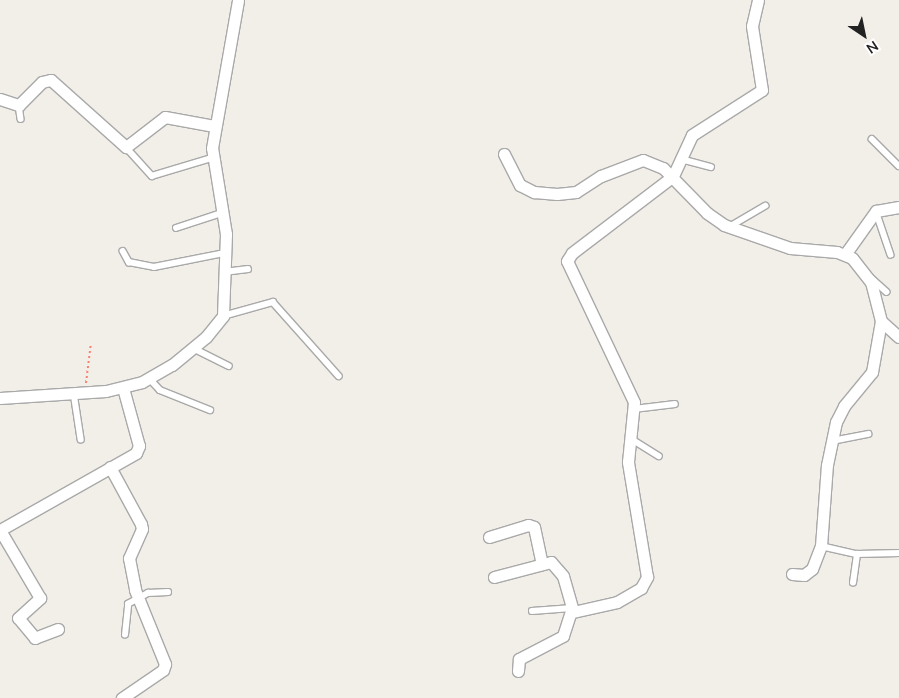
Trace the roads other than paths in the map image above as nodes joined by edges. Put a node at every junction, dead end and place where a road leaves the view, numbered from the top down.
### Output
1 (238, 0) edge
2 (758, 0) edge
3 (0, 99) edge
4 (19, 106) junction
5 (20, 119) dead end
6 (214, 126) junction
7 (872, 140) dead end
8 (126, 147) junction
9 (504, 154) dead end
10 (212, 158) junction
11 (681, 159) junction
12 (899, 166) edge
13 (711, 167) dead end
14 (673, 176) junction
15 (765, 206) dead end
16 (899, 207) edge
17 (876, 211) junction
18 (222, 213) junction
19 (729, 226) junction
20 (176, 228) dead end
21 (123, 251) dead end
22 (225, 253) junction
23 (846, 253) junction
24 (890, 255) dead end
25 (248, 269) dead end
26 (224, 272) junction
27 (866, 276) junction
28 (887, 292) dead end
29 (223, 316) junction
30 (881, 321) junction
31 (899, 337) edge
32 (193, 348) junction
33 (229, 366) dead end
34 (339, 376) dead end
35 (149, 378) junction
36 (123, 388) junction
37 (79, 393) junction
38 (0, 398) edge
39 (675, 404) dead end
40 (210, 410) dead end
41 (634, 410) junction
42 (868, 434) dead end
43 (630, 438) junction
44 (81, 439) dead end
45 (832, 442) junction
46 (658, 456) dead end
47 (110, 467) junction
48 (0, 530) edge
49 (489, 537) dead end
50 (821, 546) junction
51 (899, 553) edge
52 (857, 554) junction
53 (542, 564) junction
54 (792, 574) dead end
55 (494, 577) dead end
56 (853, 584) dead end
57 (168, 592) dead end
58 (138, 596) junction
59 (573, 610) junction
60 (532, 611) dead end
61 (58, 629) dead end
62 (125, 635) dead end
63 (518, 671) dead end
64 (122, 698) edge

1 - 6 street
2 - 11 street
3 - 4 street
4 - 5 lane
4 - 8 street
6 - 8 street
6 - 10 street
7 - 12 lane
8 - 10 lane
9 - 14 street
10 - 18 street
11 - 13 lane
11 - 14 street
14 - 19 street
14 - 41 street
15 - 19 lane
16 - 17 street
17 - 23 street
17 - 24 lane
18 - 20 lane
18 - 22 street
19 - 23 street
21 - 22 lane
22 - 26 street
23 - 27 street
25 - 26 lane
26 - 29 street
27 - 28 lane
27 - 30 street
29 - 32 street
29 - 34 lane
30 - 31 street
30 - 45 street
32 - 33 lane
32 - 35 street
35 - 36 street
35 - 40 lane
36 - 37 street
36 - 47 street
37 - 38 street
37 - 44 lane
39 - 41 lane
41 - 43 street
42 - 45 lane
43 - 46 lane
43 - 59 street
45 - 50 street
47 - 48 street
47 - 58 street
48 - 61 street
49 - 53 street
50 - 52 lane
50 - 54 street
51 - 52 lane
52 - 56 lane
53 - 55 street
53 - 59 street
57 - 58 lane
58 - 62 lane
58 - 64 street
59 - 60 lane
59 - 63 street

